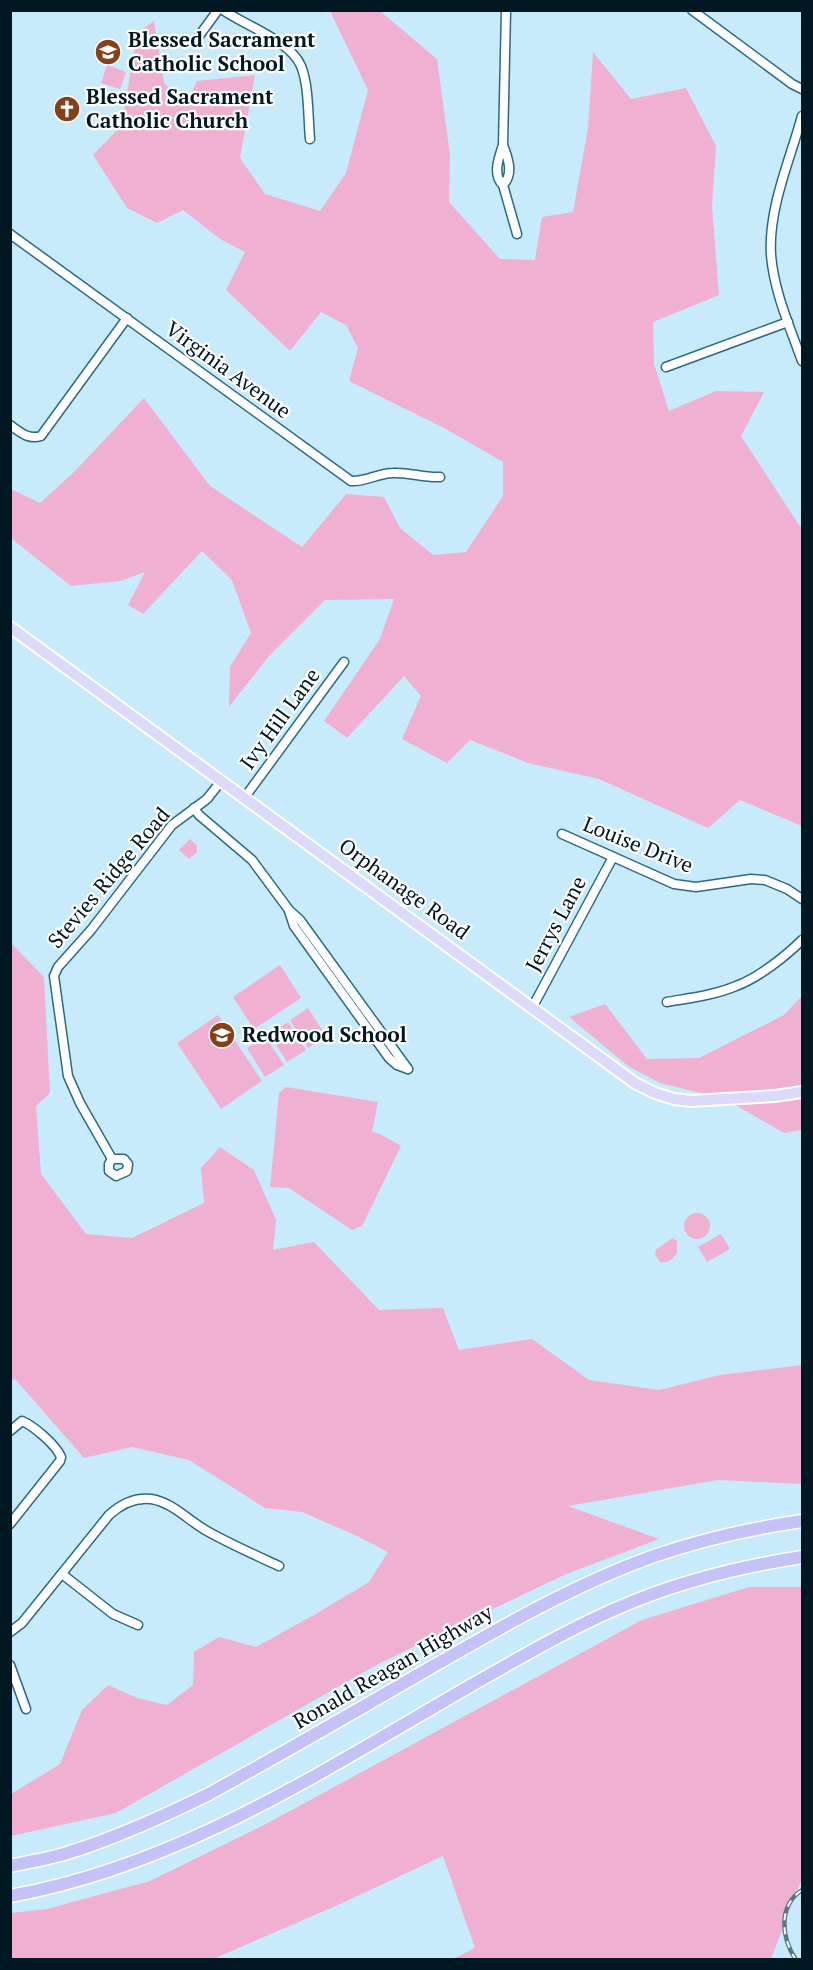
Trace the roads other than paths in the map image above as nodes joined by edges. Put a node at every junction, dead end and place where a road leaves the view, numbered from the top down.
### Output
1 (218, 10) edge
2 (223, 10) edge
3 (506, 10) edge
4 (692, 10) edge
5 (199, 36) dead end
6 (802, 89) edge
7 (802, 116) edge
8 (310, 139) dead end
9 (10, 234) edge
10 (517, 234) dead end
11 (127, 318) junction
12 (788, 322) junction
13 (802, 361) edge
14 (666, 367) dead end
15 (10, 425) edge
16 (440, 477) dead end
17 (10, 627) edge
18 (344, 662) dead end
19 (222, 780) junction
20 (245, 797) junction
21 (194, 808) junction
22 (562, 834) dead end
23 (613, 857) junction
24 (802, 899) edge
25 (289, 910) junction
26 (802, 940) edge
27 (667, 1002) dead end
28 (532, 1008) junction
29 (802, 1092) edge
30 (112, 1159) dead end
31 (10, 1431) edge
32 (802, 1521) edge
33 (10, 1524) edge
34 (802, 1557) edge
35 (279, 1566) dead end
36 (62, 1574) junction
37 (138, 1625) dead end
38 (10, 1632) edge
39 (10, 1665) edge
40 (26, 1709) dead end
41 (10, 1866) edge
42 (10, 1896) edge

1 - 5 street
2 - 8 street
3 - 10 street
4 - 6 street
7 - 12 street
9 - 11 street, Virginia Avenue
11 - 15 street
11 - 16 street, Virginia Avenue
12 - 13 street
12 - 14 street
17 - 19 main road, Orphanage Road
18 - 20 street, Ivy Hill Lane
19 - 20 main road, Orphanage Road
19 - 21 street, Stevies Ridge Road
20 - 28 main road, Orphanage Road
21 - 25 street
21 - 30 street, Stevies Ridge Road
22 - 23 street, Louise Drive
23 - 24 street, Louise Drive
23 - 28 street, Jerrys Lane
25 - 25 street
26 - 27 street
28 - 29 main road, Orphanage Road
31 - 33 street
32 - 41 highway, Ronald Reagan Highway
34 - 42 highway
35 - 36 street
36 - 37 street
36 - 38 street
39 - 40 street

